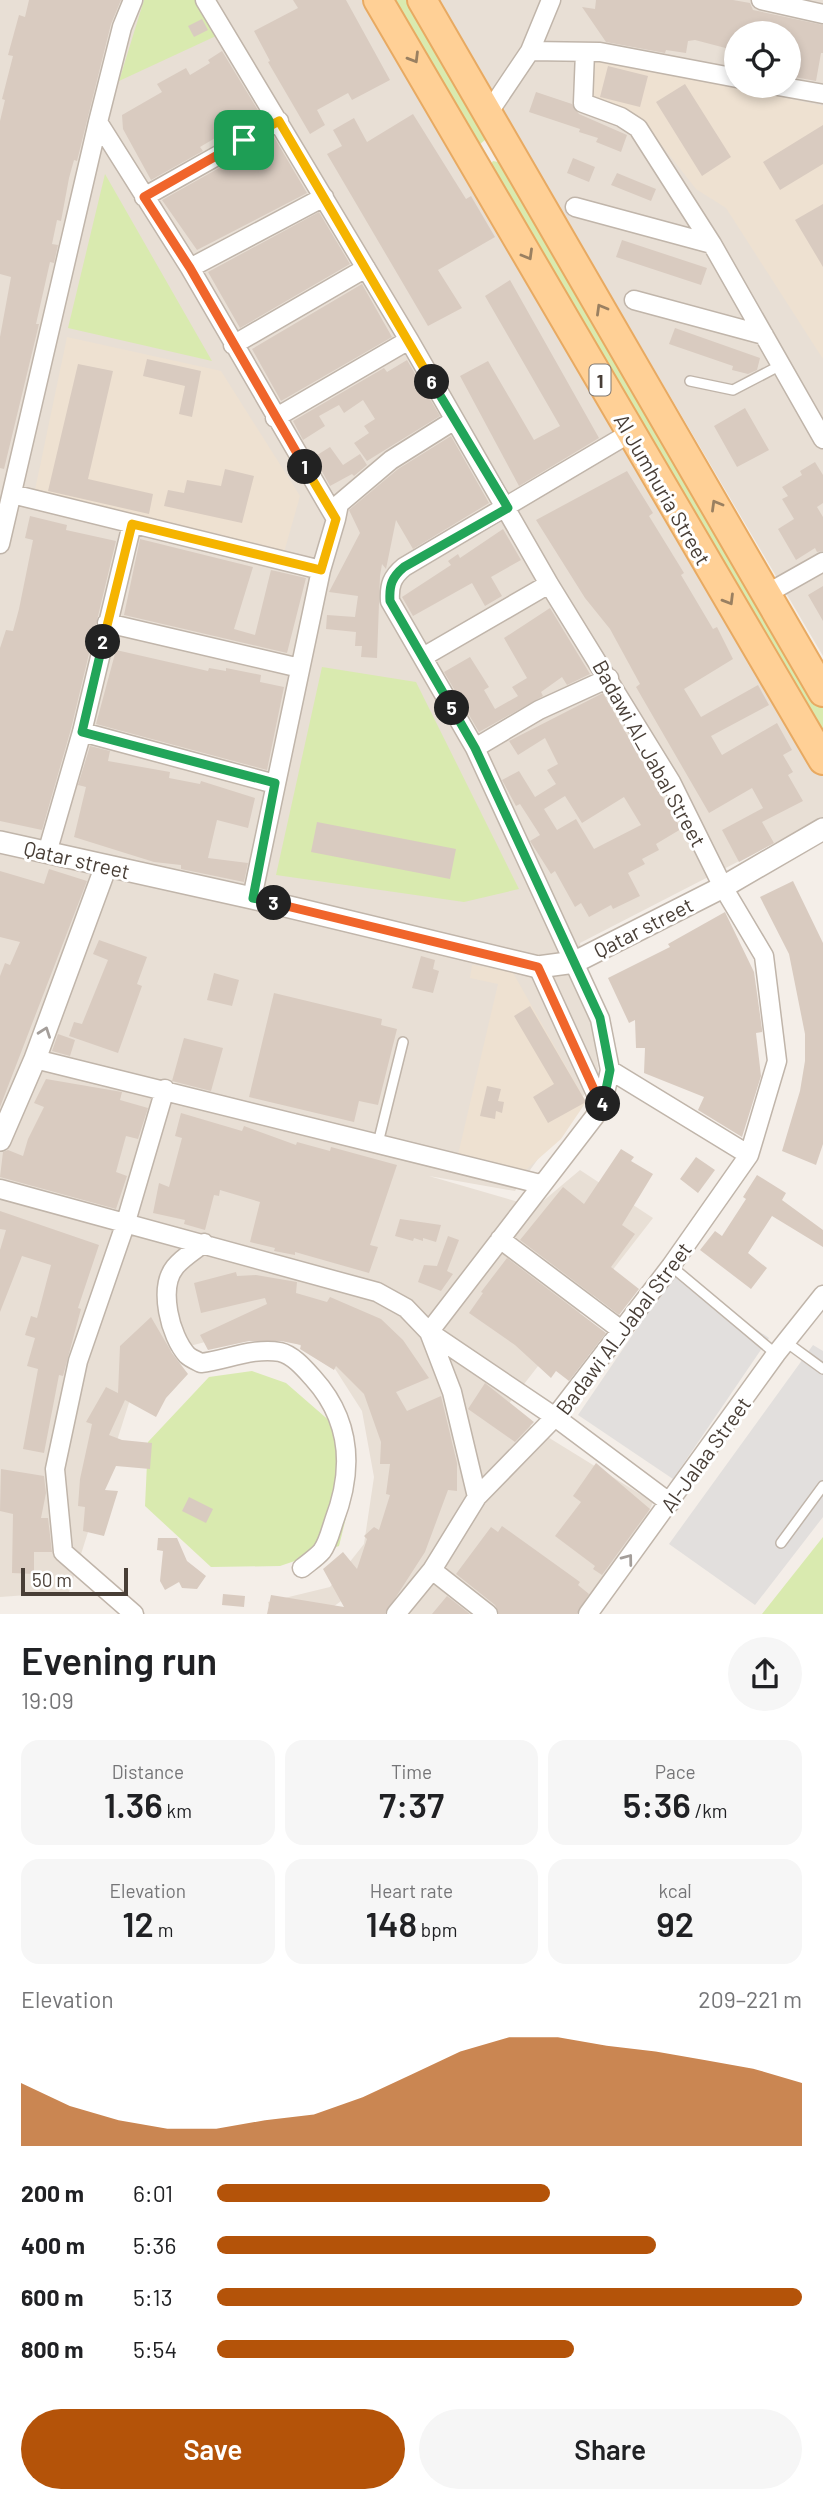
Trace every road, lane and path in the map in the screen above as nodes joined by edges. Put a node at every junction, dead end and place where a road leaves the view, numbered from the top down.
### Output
1 (133, 0) edge
2 (205, 0) edge
3 (378, 0) edge
4 (422, 0) edge
5 (551, 0) edge
6 (761, 0) edge
7 (823, 14) edge
8 (530, 51) junction
9 (585, 52) junction
10 (724, 76) edge
11 (801, 90) edge
12 (823, 94) edge
13 (489, 112) junction
14 (279, 121) junction
15 (98, 122) junction
16 (144, 197) junction
17 (324, 197) junction
18 (575, 207) dead end
19 (712, 244) junction
20 (190, 268) junction
21 (366, 268) junction
22 (634, 300) dead end
23 (764, 335) junction
24 (409, 340) junction
25 (233, 345) junction
26 (781, 365) junction
27 (690, 381) dead end
28 (275, 418) junction
29 (453, 421) junction
30 (630, 433) junction
31 (823, 439) edge
32 (12, 494) junction
33 (508, 508) junction
34 (336, 519) junction
35 (132, 524) junction
36 (0, 544) edge
37 (823, 562) edge
38 (321, 570) junction
39 (549, 584) junction
40 (768, 593) junction
41 (107, 623) junction
42 (423, 657) junction
43 (300, 668) junction
44 (609, 678) junction
45 (823, 692) edge
46 (82, 732) junction
47 (475, 748) junction
48 (823, 760) edge
49 (275, 783) junction
50 (823, 829) edge
51 (0, 842) edge
52 (47, 853) junction
53 (106, 866) junction
54 (723, 887) junction
55 (253, 898) junction
56 (575, 962) junction
57 (538, 967) junction
58 (403, 1042) dead end
59 (35, 1059) junction
60 (610, 1070) junction
61 (164, 1089) junction
62 (602, 1107) junction
63 (0, 1140) edge
64 (378, 1143) junction
65 (749, 1155) junction
66 (540, 1184) junction
67 (0, 1189) edge
68 (125, 1225) junction
69 (500, 1239) junction
70 (204, 1243) junction
71 (671, 1266) junction
72 (823, 1295) edge
73 (621, 1330) junction
74 (429, 1332) junction
75 (781, 1348) junction
76 (823, 1369) edge
77 (555, 1417) junction
78 (823, 1486) edge
79 (477, 1497) junction
80 (670, 1503) junction
81 (781, 1543) dead end
82 (302, 1568) dead end
83 (432, 1570) junction
84 (134, 1614) edge
85 (396, 1614) edge
86 (488, 1614) edge
87 (588, 1614) edge

1 - 15 street
2 - 14 street, Badawi Al_Jabal Street
3 -> 30 main road, Al Jumhuria Street / 1
4 - 13 main road, Al Jumhuria Street / 1
5 - 8 street
6 - 7 street
8 - 9 street
8 - 13 street
9 - 10 street
9 - 19 street
11 - 12 street
40 -> 13 main road, Al Jumhuria Street / 1
14 - 16 street
14 - 17 street, Badawi Al_Jabal Street
15 - 16 street
15 - 32 street
16 - 20 street
17 - 20 street
17 - 21 street, Badawi Al_Jabal Street
18 - 19 street
19 - 23 street
20 - 25 street
21 - 24 street, Badawi Al_Jabal Street
21 - 25 street
22 - 23 street
23 - 26 street
24 - 28 street
24 - 29 street, Badawi Al_Jabal Street
25 - 28 street
26 - 27 lane
26 - 31 street
28 - 34 street
29 - 33 street, Badawi Al_Jabal Street
29 - 34 street
30 - 33 street
30 -> 48 main road, Al Jumhuria Street / 1
32 - 35 street
32 - 36 street
33 - 39 street, Badawi Al_Jabal Street
33 - 42 street
34 - 38 street
35 - 38 street
35 - 41 street
37 - 40 street
38 - 43 street
39 - 42 street
39 - 44 street, Badawi Al_Jabal Street
40 - 45 main road, Al Jumhuria Street / 1
41 - 43 street
41 - 46 street
42 - 47 street
43 - 49 street
44 - 47 street
44 - 54 street, Badawi Al_Jabal Street
46 - 49 street
46 - 52 street
47 - 56 street
49 - 55 street
50 - 54 street, Qatar street
51 - 52 street, Qatar street
52 - 53 street, Qatar street
53 - 55 street, Qatar street
59 -> 53 street
54 - 56 street, Qatar street
54 - 65 street, Badawi Al_Jabal Street
55 - 57 street, Qatar street
56 - 57 street, Qatar street
56 - 60 street
57 - 62 street
58 - 64 lane
59 - 61 street
59 - 63 street
60 - 62 street
60 - 65 street
61 - 64 street
61 - 68 street
62 - 66 street
64 - 66 street
65 - 71 street, Badawi Al_Jabal Street
66 - 69 street
67 - 68 street
68 - 70 street
68 - 84 street
69 - 73 street
69 - 74 street
70 - 74 street
70 - 82 street
71 - 73 street, Badawi Al_Jabal Street
71 - 75 lane
72 - 75 street, Al-Jalaa Street
73 - 77 street, Badawi Al_Jabal Street
74 - 77 street
74 - 79 street
75 - 76 lane
75 - 80 street, Al-Jalaa Street
77 - 79 street, Badawi Al_Jabal Street
77 - 80 street
78 - 81 lane
79 - 83 street, Badawi Al_Jabal Street
87 -> 80 street, Al-Jalaa Street
83 - 85 street, Badawi Al_Jabal Street
83 - 86 street

